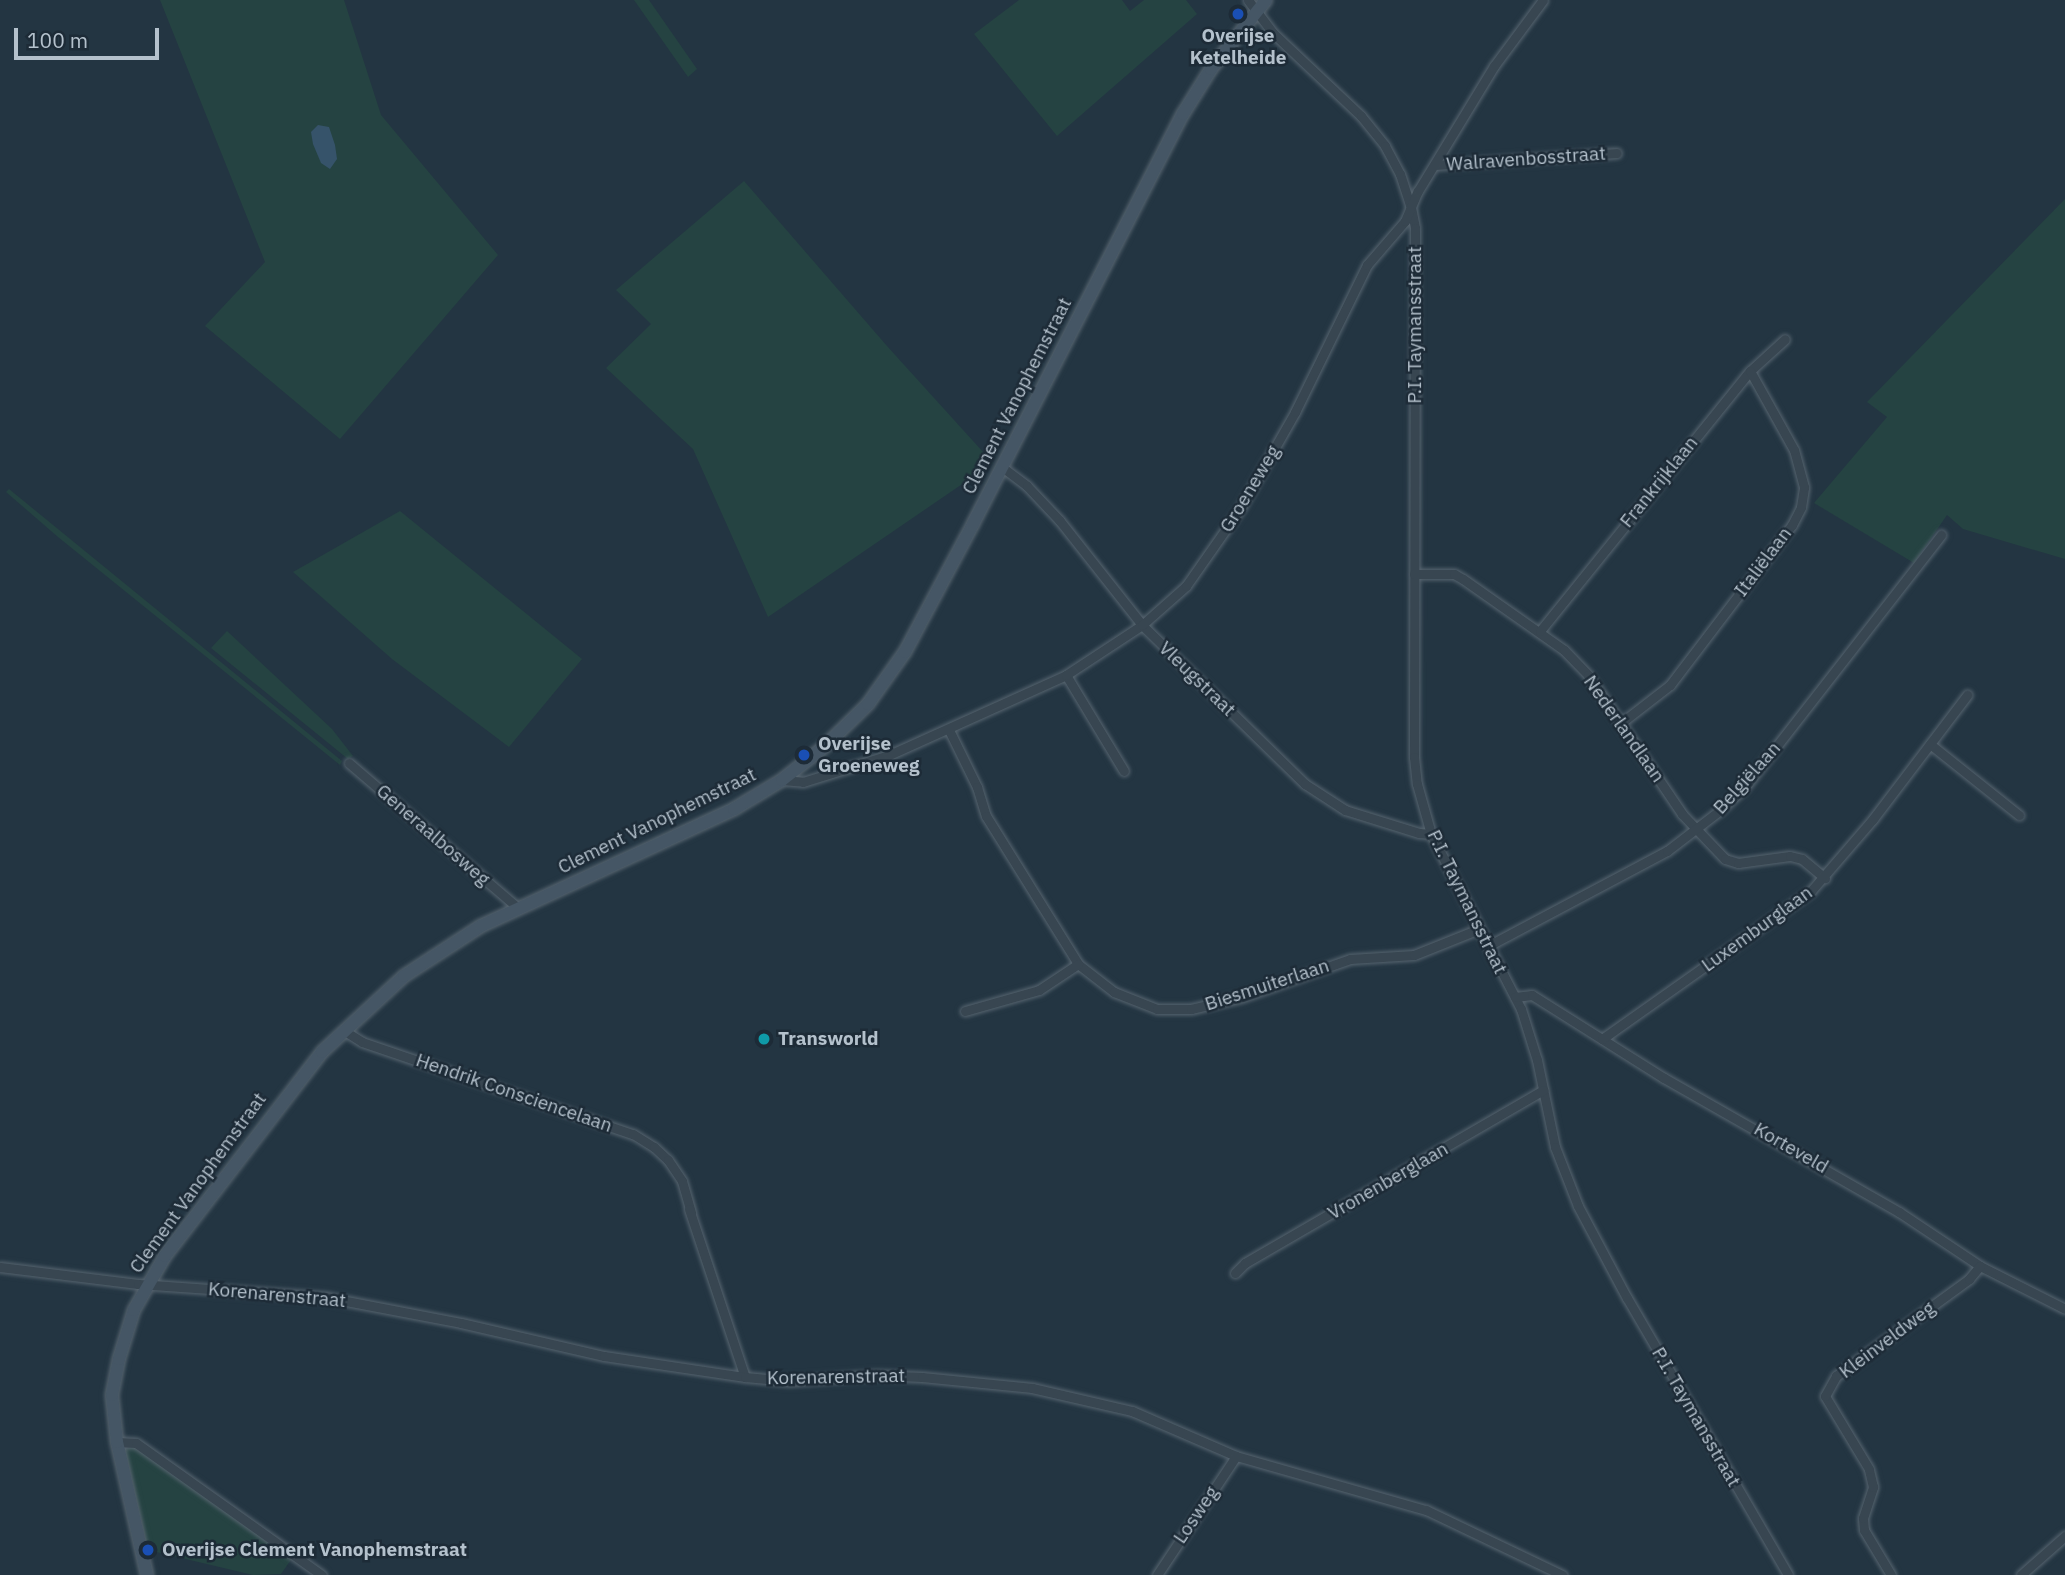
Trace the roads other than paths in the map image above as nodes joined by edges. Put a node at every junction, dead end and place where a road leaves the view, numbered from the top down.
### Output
1 (1248, 0) edge
2 (1266, 0) edge
3 (1543, 0) edge
4 (1257, 11) junction
5 (1617, 153) dead end
6 (1436, 165) junction
7 (1411, 207) junction
8 (1786, 339) dead end
9 (1750, 371) junction
10 (1002, 467) junction
11 (1941, 535) dead end
12 (1414, 574) junction
13 (1142, 625) junction
14 (1541, 631) junction
15 (1066, 675) junction
16 (1967, 695) dead end
17 (1621, 723) junction
18 (949, 730) junction
19 (1930, 744) junction
20 (349, 763) dead end
21 (1124, 771) dead end
22 (782, 780) junction
23 (2020, 815) dead end
24 (1697, 831) junction
25 (1431, 834) junction
26 (1825, 878) junction
27 (518, 908) junction
28 (1479, 929) junction
29 (1488, 946) junction
30 (1078, 964) junction
31 (1515, 997) junction
32 (965, 1011) dead end
33 (343, 1030) junction
34 (1602, 1039) junction
35 (1543, 1090) junction
36 (1980, 1266) junction
37 (0, 1267) edge
38 (1235, 1273) dead end
39 (147, 1284) junction
40 (2065, 1309) edge
41 (745, 1377) junction
42 (117, 1442) junction
43 (1236, 1456) junction
44 (2065, 1536) edge
45 (147, 1575) edge
46 (322, 1575) edge
47 (1157, 1575) edge
48 (1562, 1575) edge
49 (1788, 1575) edge
50 (1891, 1575) edge
51 (2021, 1575) edge

1 - 4 street, P.I. Taymansstraat
2 - 4 street, Clement Vanophemstraat
3 - 6 street, Groeneweg
4 - 7 street, P.I. Taymansstraat
4 - 10 street, Clement Vanophemstraat
5 - 6 street, Walravenbosstraat
6 - 7 street, Groeneweg
7 - 12 street, P.I. Taymansstraat
7 - 13 street, Groeneweg
8 - 9 street, Frankrijklaan
9 - 14 street, Frankrijklaan
9 - 17 street, Italiëlaan
10 - 13 street, Vleugstraat
10 - 22 street, Clement Vanophemstraat
11 - 24 street, Belgiëlaan
12 - 14 street, Nederlandlaan
12 - 25 street, P.I. Taymansstraat
13 - 15 street, Groeneweg
13 - 25 street, Vleugstraat
14 - 17 street, Nederlandlaan
15 - 18 street, Groeneweg
15 - 21 street
16 - 19 street, Luxemburglaan
17 - 24 street, Nederlandlaan
18 - 22 street, Groeneweg
18 - 30 street, Biesmuiterlaan
19 - 23 street
19 - 26 street, Luxemburglaan
20 - 27 street, Generaalbosweg
22 - 27 street, Clement Vanophemstraat
24 - 26 street, Nederlandlaan
24 - 29 street, Belgiëlaan
25 - 28 street, P.I. Taymansstraat
26 - 34 street, Luxemburglaan
27 - 33 street, Clement Vanophemstraat
28 - 29 street, P.I. Taymansstraat
28 - 30 street, Biesmuiterlaan
29 - 31 street, P.I. Taymansstraat
30 - 32 street
31 - 34 street, Korteveld
31 - 35 street, P.I. Taymansstraat
33 - 39 street, Clement Vanophemstraat
33 - 41 street, Hendrik Consciencelaan
34 - 36 street, Korteveld
35 - 38 street, Vronenberglaan
35 - 49 street, P.I. Taymansstraat
36 - 40 street, Korteveld
36 - 50 street, Kleinveldweg
37 - 39 street, Korenarenstraat
39 - 41 street, Korenarenstraat
39 - 42 street, Clement Vanophemstraat
41 - 43 street, Korenarenstraat
42 - 45 street, Clement Vanophemstraat
42 - 46 street
43 - 47 street, Losweg
43 - 48 street, Korenarenstraat
44 - 51 street

